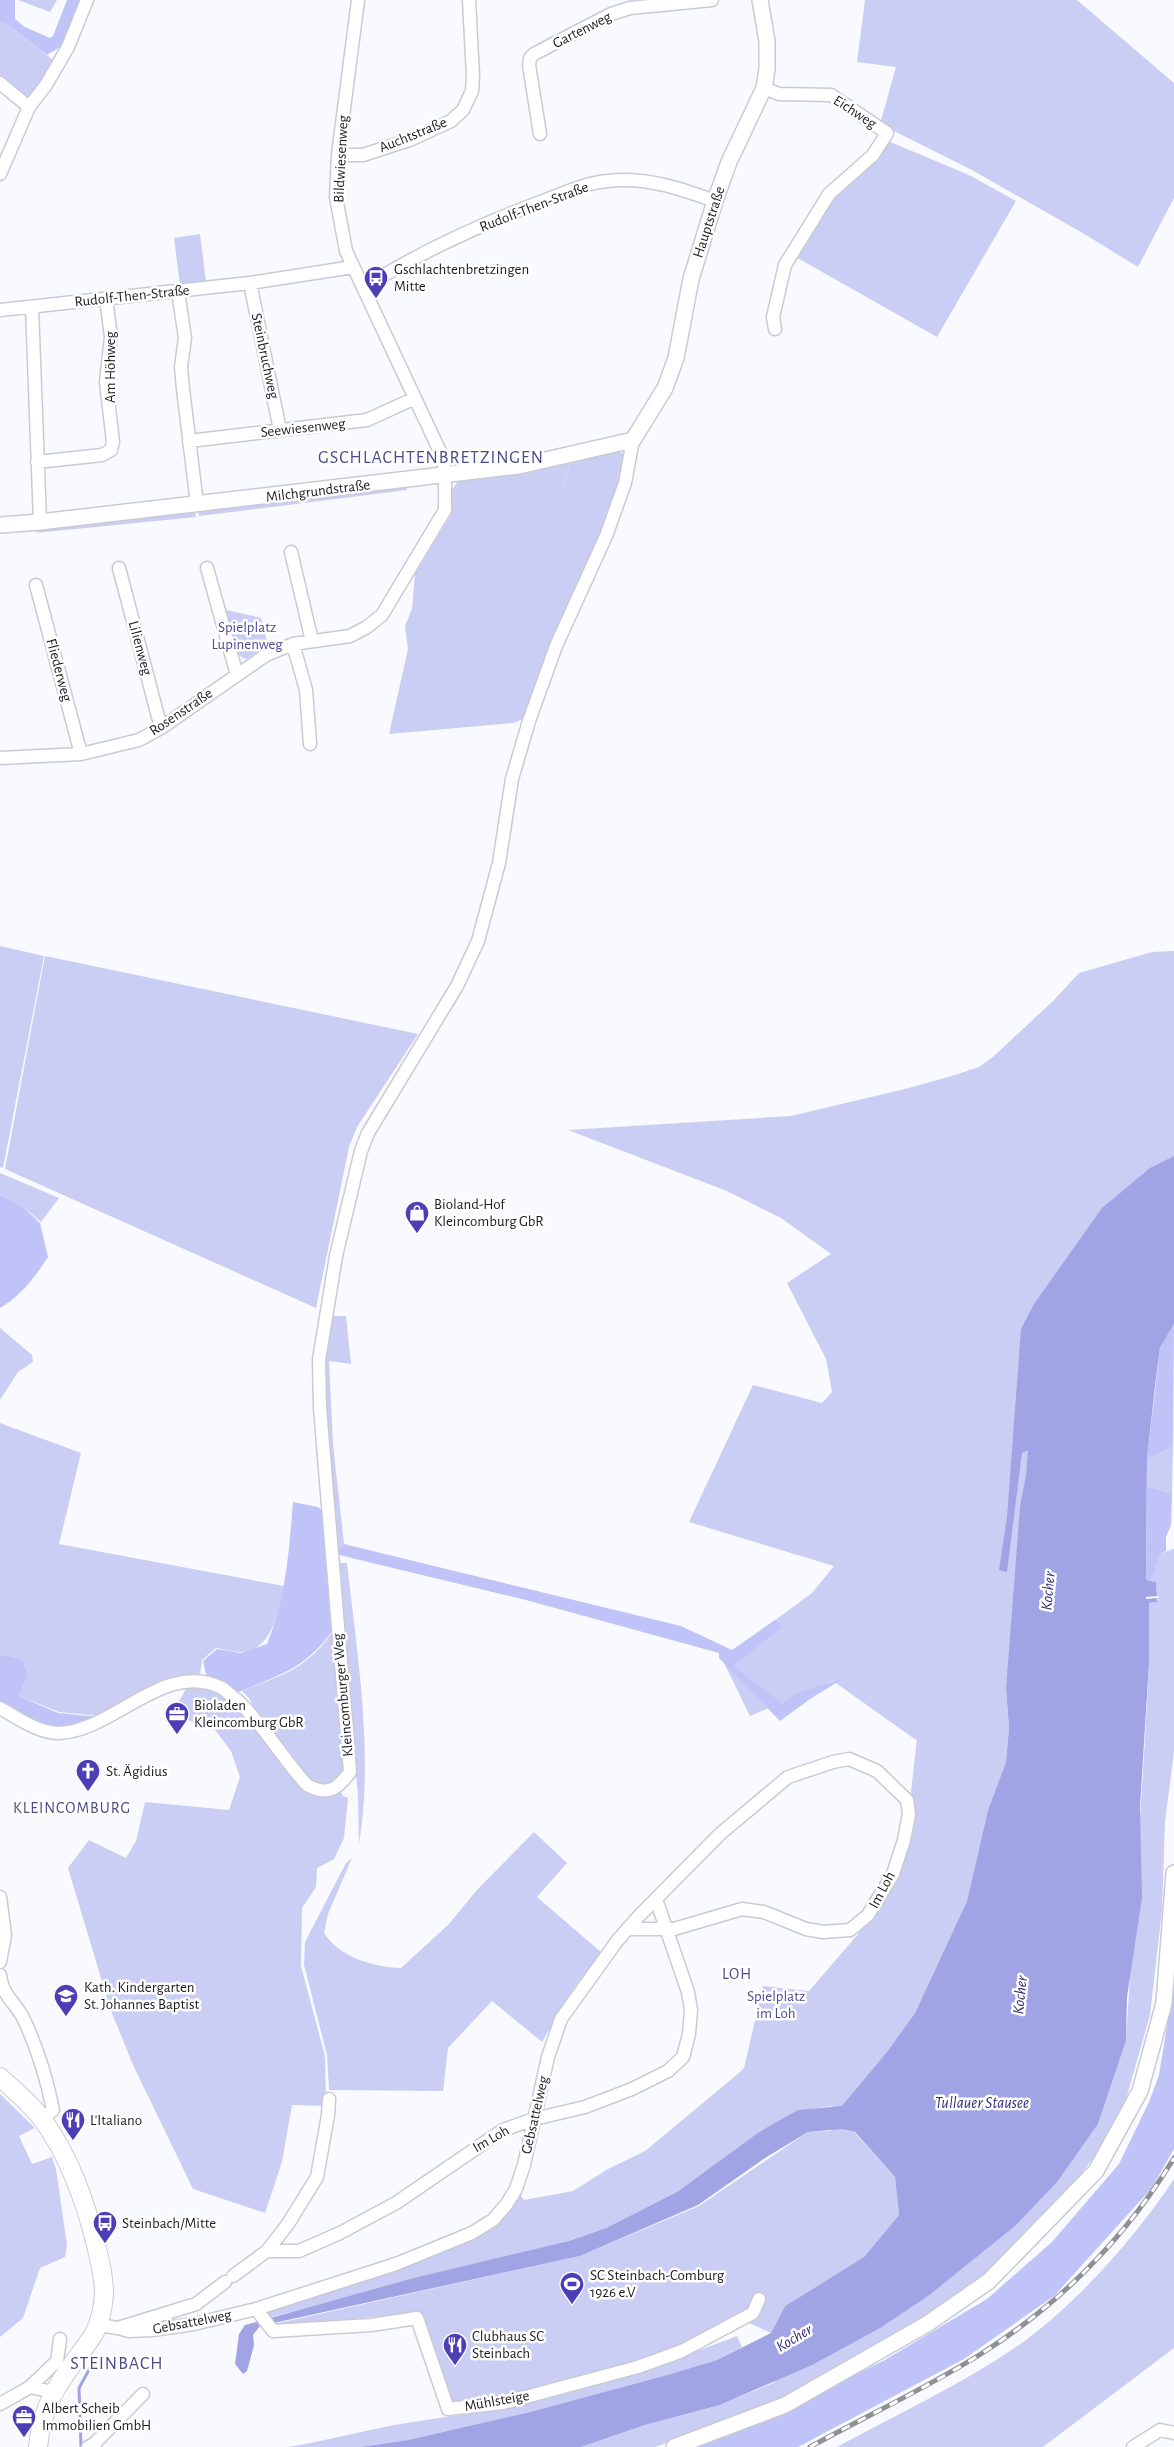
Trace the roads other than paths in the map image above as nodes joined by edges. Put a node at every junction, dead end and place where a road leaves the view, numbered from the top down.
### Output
1 (86, 0) edge
2 (358, 0) edge
3 (469, 0) edge
4 (712, 0) edge
5 (763, 0) edge
6 (0, 83) edge
7 (764, 88) junction
8 (29, 107) junction
9 (540, 134) dead end
10 (338, 155) junction
11 (0, 174) edge
12 (715, 201) junction
13 (353, 267) junction
14 (250, 283) junction
15 (364, 287) junction
16 (178, 290) junction
17 (106, 298) junction
18 (32, 307) junction
19 (0, 310) edge
20 (775, 329) dead end
21 (414, 399) junction
22 (280, 430) junction
23 (633, 440) junction
24 (189, 441) junction
25 (37, 462) junction
26 (445, 476) junction
27 (196, 504) junction
28 (40, 522) junction
29 (0, 525) edge
30 (291, 552) dead end
31 (119, 568) dead end
32 (207, 568) dead end
33 (36, 585) dead end
34 (312, 641) junction
35 (293, 644) junction
36 (237, 675) junction
37 (161, 728) junction
38 (310, 744) dead end
39 (81, 754) junction
40 (0, 758) edge
41 (0, 1708) edge
42 (863, 1763) joint
43 (1174, 1873) edge
44 (0, 1897) edge
45 (656, 1899) junction
46 (666, 1928) junction
47 (628, 1929) junction
48 (0, 1962) edge
49 (0, 1975) edge
50 (0, 2077) edge
51 (329, 2099) dead end
52 (42, 2119) junction
53 (534, 2119) junction
54 (267, 2251) junction
55 (759, 2299) dead end
56 (259, 2312) junction
57 (98, 2325) junction
58 (118, 2328) junction
59 (60, 2339) dead end
60 (30, 2387) junction
61 (53, 2392) junction
62 (143, 2394) dead end
63 (0, 2404) edge
64 (1173, 2428) edge
65 (91, 2446) edge
66 (38, 2447) edge
67 (674, 2447) edge
68 (1134, 2447) edge

1 - 8 street
2 - 10 street, Bildwiesenweg
3 - 10 street, Auchtstraße
4 - 9 street, Gartenweg
5 - 7 street, Hauptstraße
6 - 8 street
7 - 12 street, Hauptstraße
7 - 20 street, Eichweg
8 - 11 street
10 - 13 street, Bildwiesenweg
12 - 15 street, Rudolf-Then-Straße
12 - 23 street, Hauptstraße
13 - 14 street, Rudolf-Then-Straße
13 - 15 street, Bildwiesenweg
14 - 16 street, Rudolf-Then-Straße
14 - 22 street, Steinbruchweg
15 - 21 street, Bildwiesenweg
16 - 17 street, Rudolf-Then-Straße
16 - 24 street
17 - 18 street, Rudolf-Then-Straße
17 - 25 street, Am Höhweg
18 - 19 street, Rudolf-Then-Straße
18 - 25 street
21 - 22 street, Seewiesenweg
21 - 26 street, Bildwiesenweg
22 - 24 street, Seewiesenweg
23 - 26 street, Milchgrundstraße
23 - 41 street, Kleincomburger Weg
24 - 27 street
25 - 28 street
26 - 27 street, Milchgrundstraße
26 - 34 street, Rosenstraße
27 - 28 street, Milchgrundstraße
28 - 29 street, Milchgrundstraße
30 - 34 street
31 - 37 street, Lilienweg
32 - 36 street
33 - 39 street, Fliederweg
34 - 35 street, Rosenstraße
35 - 36 street, Rosenstraße
35 - 38 street
36 - 37 street, Rosenstraße
37 - 39 street, Rosenstraße
39 - 40 street, Rosenstraße
42 - 45 street, Gebsattelweg
42 - 46 street, Im Loh
43 - 67 street
44 - 48 street
45 - 46 street, Im Loh
45 - 47 street, Gebsattelweg
46 - 47 street, Im Loh
46 - 53 street, Im Loh
47 - 53 street, Gebsattelweg
49 - 52 street
50 - 52 main road
51 - 54 street
52 - 57 main road
53 - 54 street, Im Loh
53 - 56 street, Gebsattelweg
54 - 58 street
55 - 56 street, Mühlsteige
56 - 58 street, Gebsattelweg
57 - 58 street, Gebsattelweg
57 - 61 main road
59 - 60 street
60 - 61 street
60 - 63 street
61 - 66 main road
62 - 65 street
64 - 68 street

